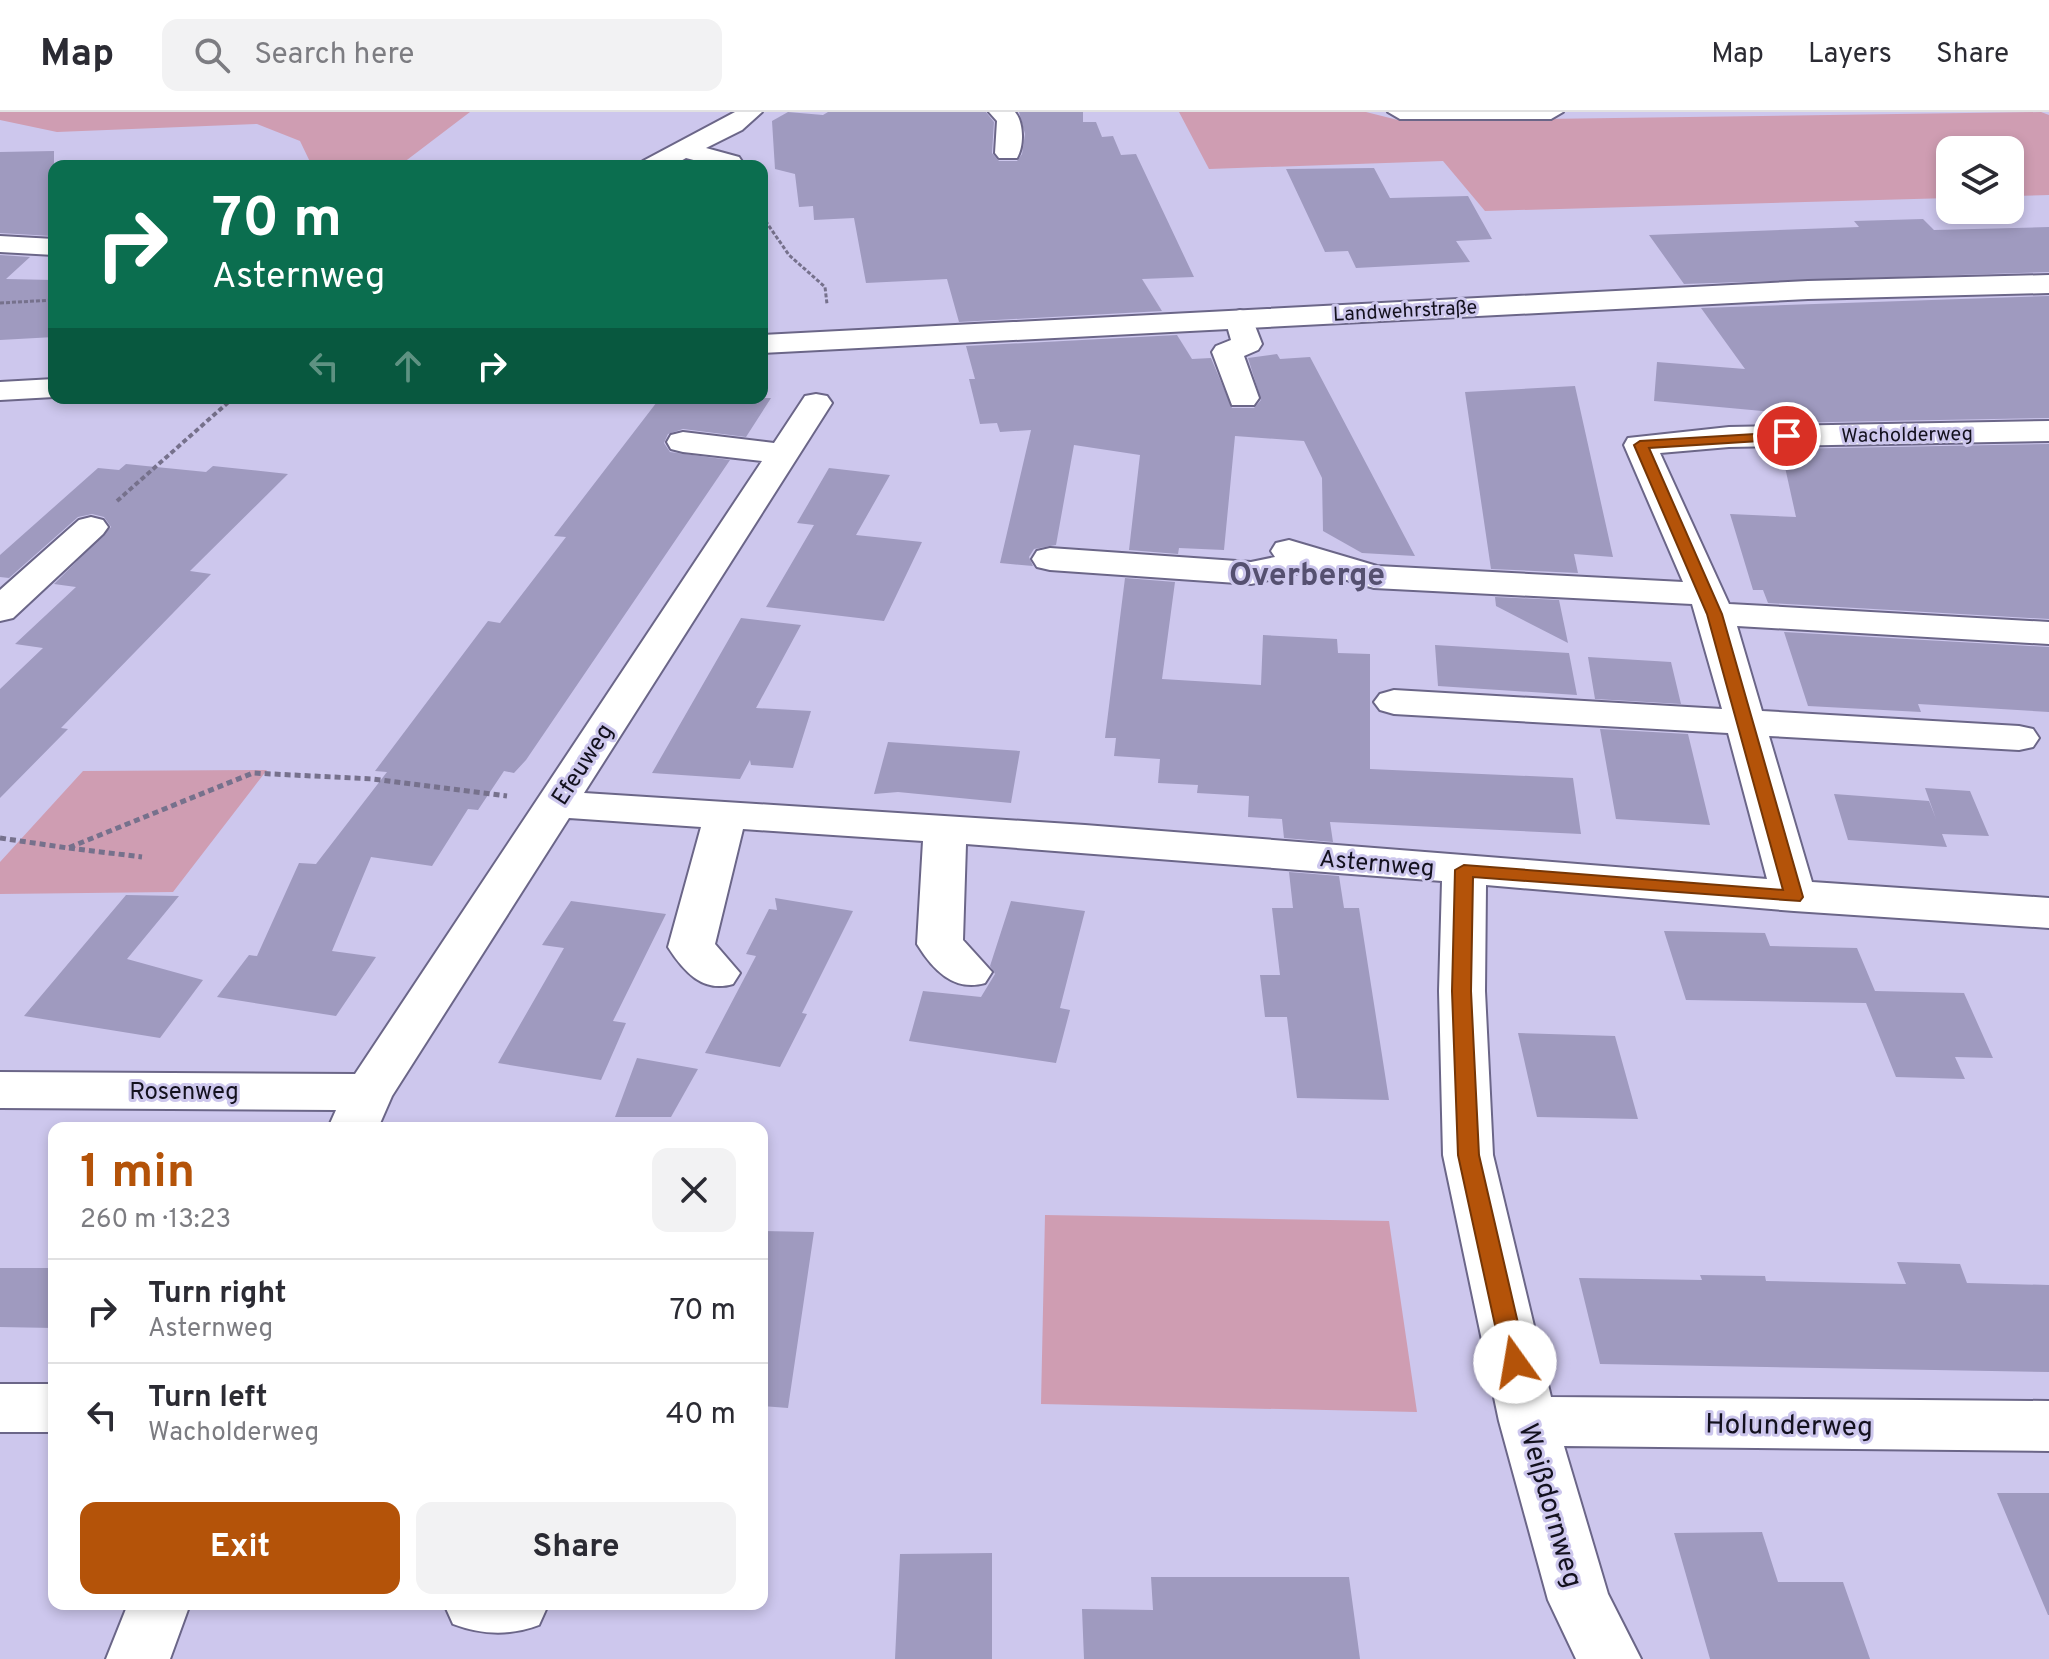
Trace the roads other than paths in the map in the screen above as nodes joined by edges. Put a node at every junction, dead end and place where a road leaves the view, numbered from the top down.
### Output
1 (750, 112) edge
2 (1001, 112) edge
3 (1400, 112) edge
4 (1551, 112) edge
5 (683, 150) junction
6 (1008, 153) dead end
7 (664, 160) edge
8 (722, 160) edge
9 (0, 244) edge
10 (48, 247) edge
11 (2049, 284) edge
12 (1240, 319) junction
13 (768, 344) edge
14 (48, 388) edge
15 (0, 391) edge
16 (1243, 398) dead end
17 (816, 403) dead end
18 (2049, 431) edge
19 (683, 442) dead end
20 (783, 454) junction
21 (91, 527) road end
22 (1050, 559) dead end
23 (1711, 604) junction
24 (0, 610) edge
25 (2049, 633) edge
26 (1394, 702) dead end
27 (1746, 720) junction
28 (2019, 738) dead end
29 (557, 804) junction
30 (725, 817) junction
31 (945, 829) junction
32 (1464, 870) junction
33 (1794, 897) junction
34 (2049, 913) edge
35 (969, 972) dead end
36 (717, 973) dead end
37 (0, 1090) edge
38 (361, 1110) edge
39 (0, 1408) edge
40 (48, 1408) edge
41 (1528, 1421) junction
42 (2049, 1426) edge
43 (157, 1610) edge
44 (138, 1659) edge
45 (1609, 1659) edge

1 - 5 street
2 - 6 street
3 - 4 street
5 - 7 street
5 - 8 street
9 - 10 street
11 - 12 street, Landwehrstraße
12 - 13 street, Landwehrstraße
12 - 16 street
14 - 15 street
17 - 20 street, Efeuweg
18 - 23 street, Wacholderweg
19 - 20 street
20 - 29 street, Efeuweg
21 - 24 street
22 - 23 street
23 - 25 street
23 - 27 street, Wacholderweg
26 - 27 street
27 - 28 street
27 - 33 street, Wacholderweg
29 - 30 street, Asternweg
29 - 38 street, Efeuweg
30 - 31 street, Asternweg
30 - 36 street
31 - 32 street, Asternweg
31 - 35 street
32 - 33 street, Asternweg
32 - 41 street, Weißdornweg
33 - 34 street, Asternweg
37 - 38 street, Rosenweg
39 - 40 street
41 - 42 street, Holunderweg
41 - 45 street, Weißdornweg
43 - 44 street

